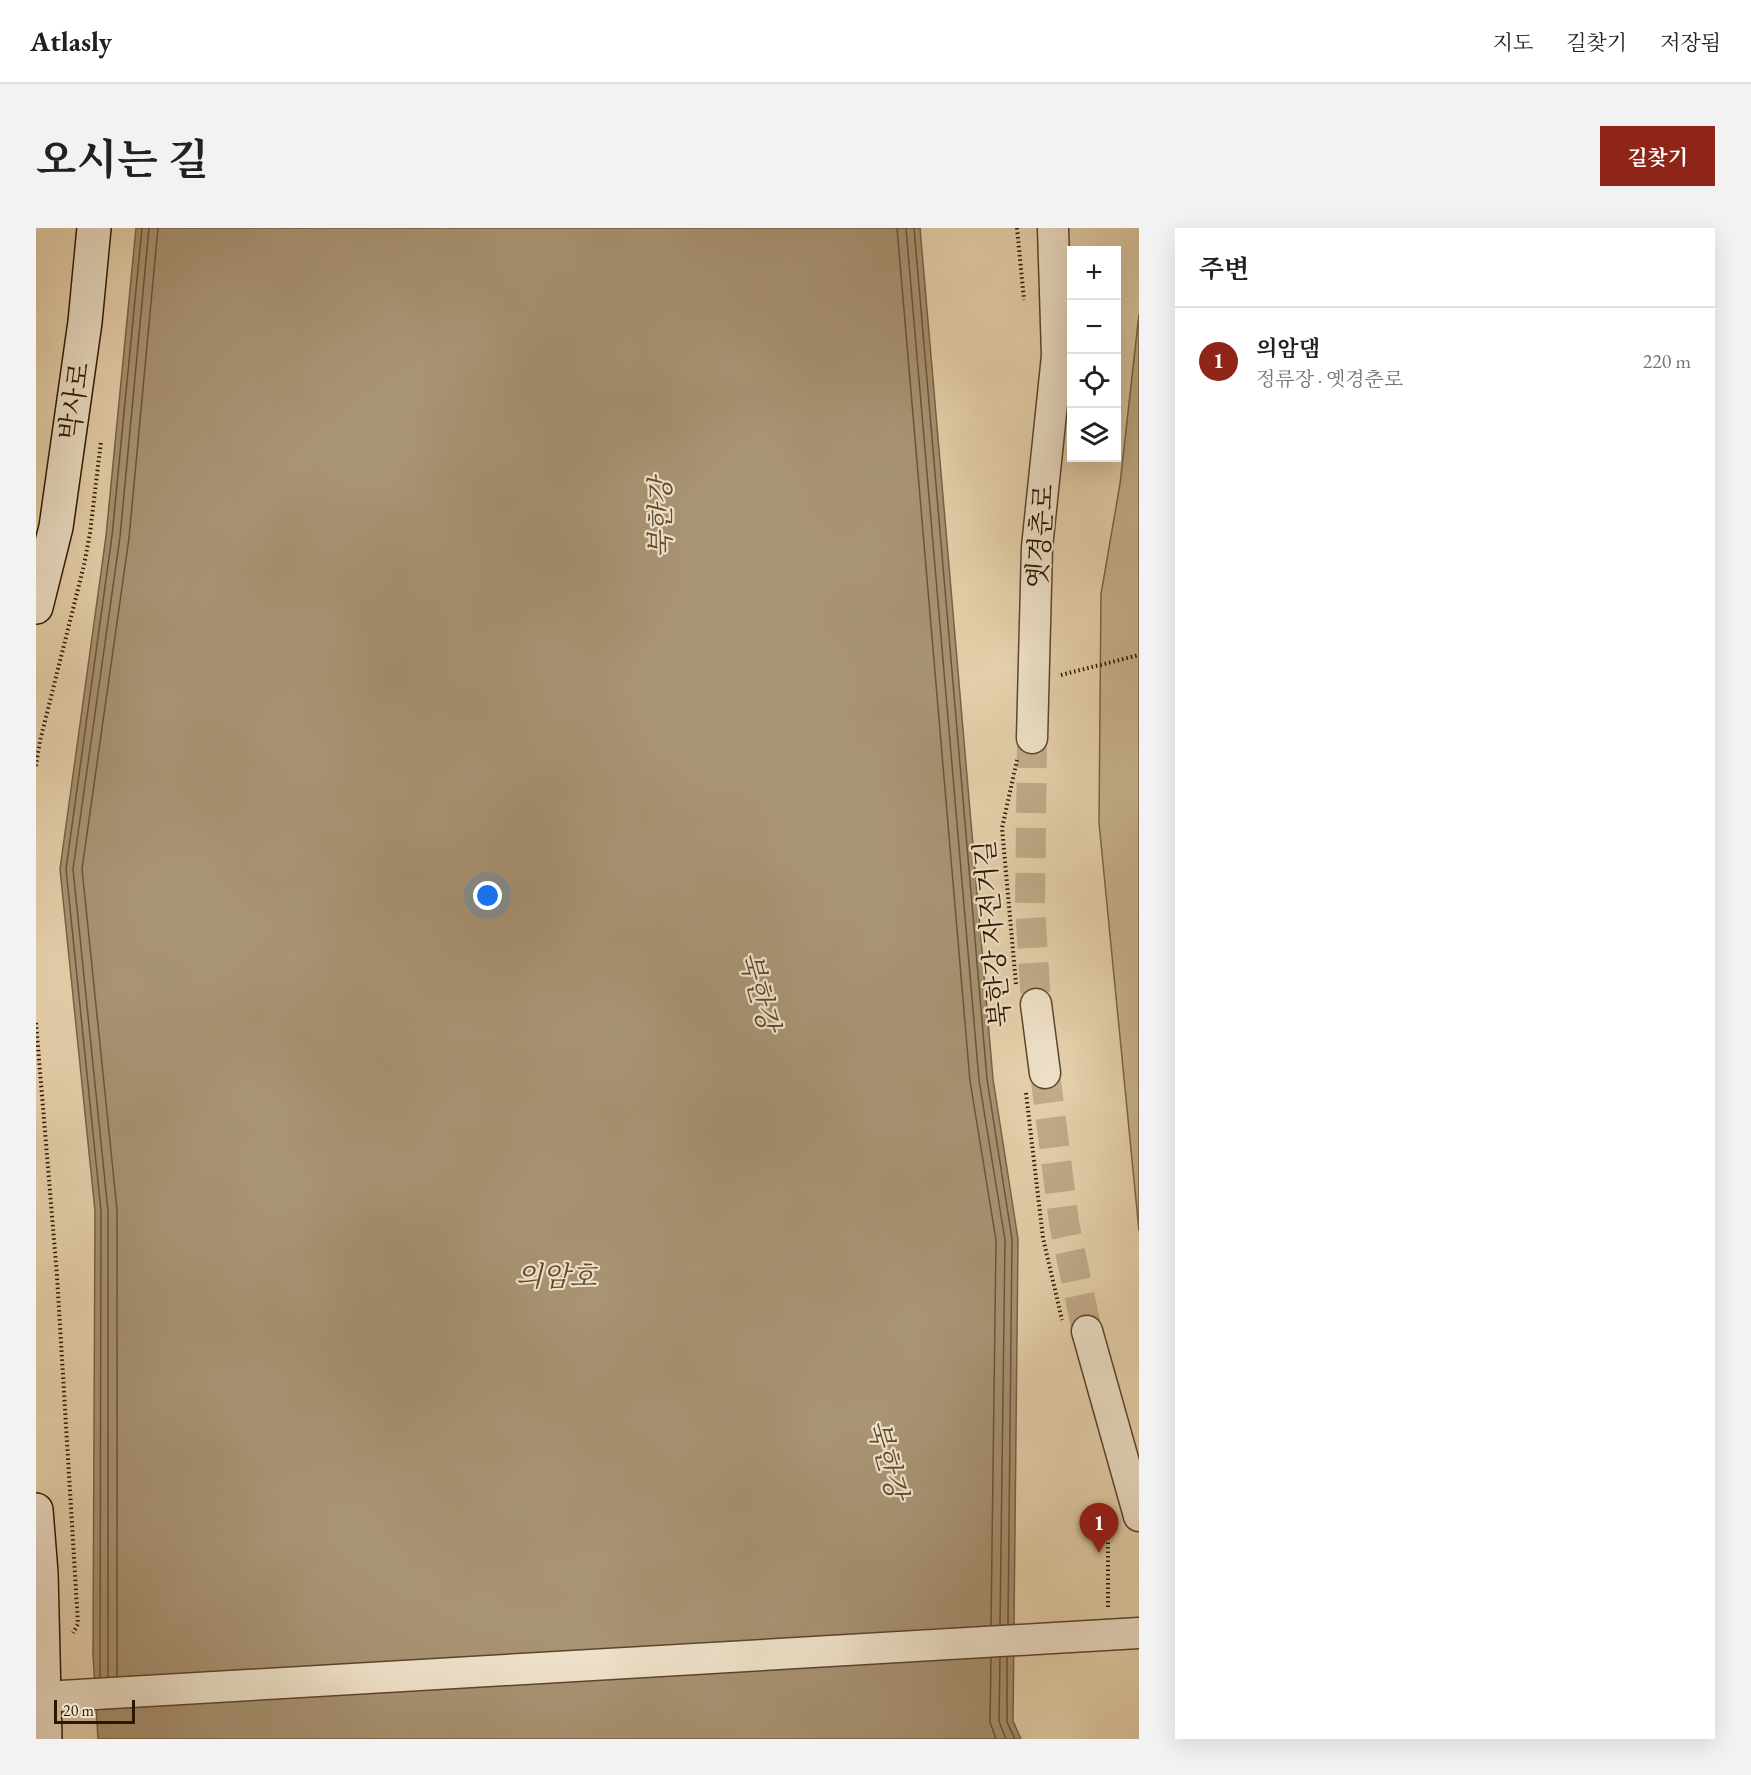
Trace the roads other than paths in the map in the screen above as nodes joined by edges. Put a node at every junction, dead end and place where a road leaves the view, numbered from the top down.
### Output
1 (94, 228) edge
2 (1053, 228) edge
3 (36, 608) edge
4 (1025, 744) tunnel mouth
5 (1026, 997) tunnel mouth
6 (1035, 1083) tunnel mouth
7 (1076, 1331) tunnel mouth
8 (36, 1510) edge
9 (1139, 1516) edge
10 (1139, 1633) edge
11 (44, 1697) junction
12 (45, 1739) edge

1 - 3 main road, 박사로
2 - 4 street, 옛경춘로
5 - 6 street
7 - 9 street
8 - 11 main road
10 - 11 street
11 - 12 main road

